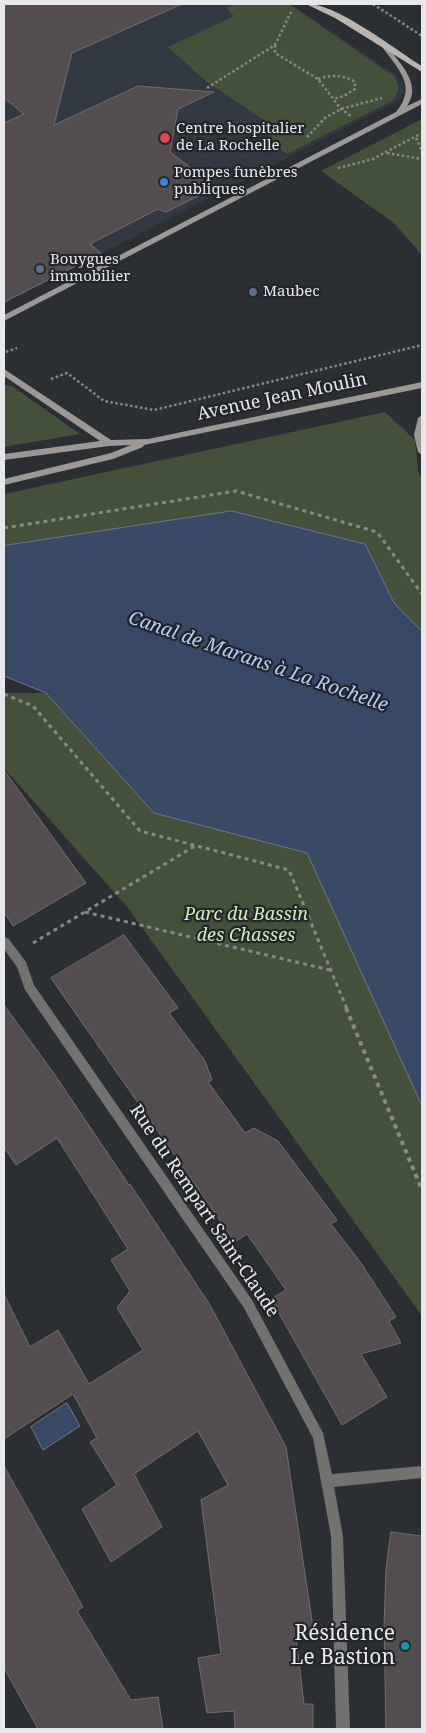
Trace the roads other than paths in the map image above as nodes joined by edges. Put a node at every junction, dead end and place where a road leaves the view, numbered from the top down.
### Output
1 (310, 4) edge
2 (325, 4) edge
3 (338, 16) junction
4 (383, 44) junction
5 (422, 70) edge
6 (422, 101) edge
7 (396, 114) junction
8 (4, 318) edge
9 (4, 372) edge
10 (422, 385) edge
11 (422, 418) edge
12 (109, 442) junction
13 (148, 442) junction
14 (422, 452) edge
15 (4, 457) edge
16 (4, 482) edge
17 (4, 941) edge
18 (422, 1472) edge
19 (327, 1480) junction
20 (343, 1729) edge

1 - 3 main road
2 - 3 main road
3 - 4 main road
4 - 5 main road
4 - 7 main road
6 - 7 main road
7 - 8 main road
9 - 12 main road
10 - 13 main road, Avenue Jean Moulin
11 - 14 main road
12 - 13 main road, Avenue Jean Moulin
12 - 15 main road, Avenue Jean Moulin
13 - 16 main road, Avenue Jean Moulin
17 - 19 street, Rue du Rempart Saint-Claude
18 - 19 street
19 - 20 street, Rue du Rempart Saint-Claude

